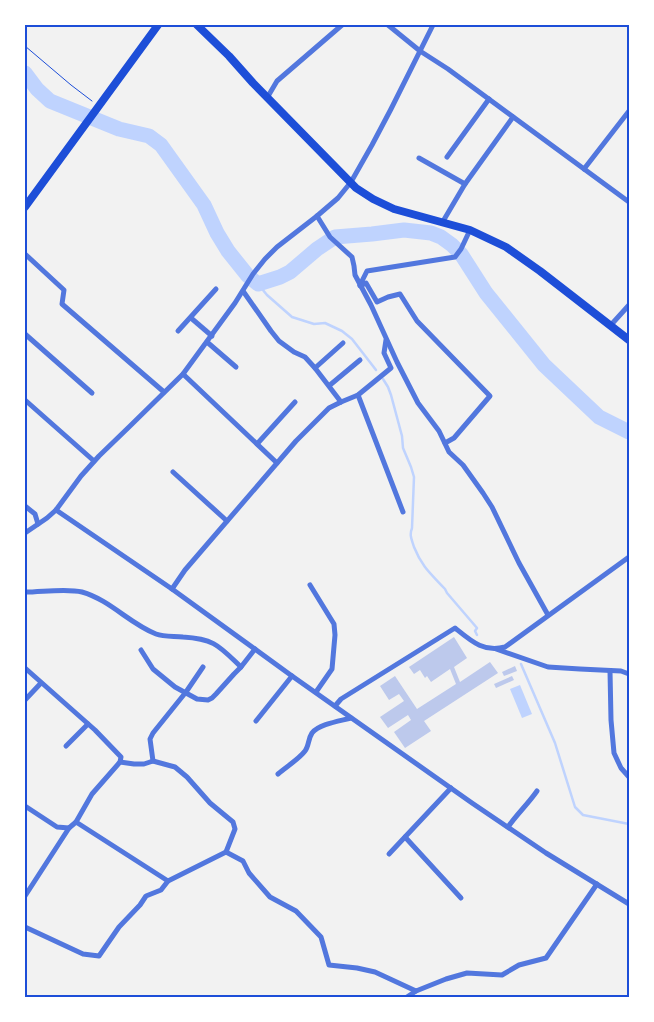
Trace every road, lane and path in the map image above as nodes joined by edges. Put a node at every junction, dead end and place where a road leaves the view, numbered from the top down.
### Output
1 (158, 25) edge
2 (197, 25) edge
3 (342, 25) edge
4 (388, 25) edge
5 (433, 25) edge
6 (25, 46) edge
7 (420, 51) junction
8 (267, 98) junction
9 (489, 99) junction
10 (98, 107) junction
11 (629, 111) edge
12 (513, 117) junction
13 (447, 157) dead end
14 (419, 158) dead end
15 (584, 169) junction
16 (351, 182) junction
17 (465, 184) junction
18 (629, 202) edge
19 (25, 207) edge
20 (317, 216) junction
21 (442, 223) junction
22 (470, 230) junction
23 (25, 254) edge
24 (360, 286) junction
25 (216, 290) dead end
26 (243, 291) junction
27 (629, 305) edge
28 (191, 318) junction
29 (610, 326) junction
30 (178, 331) dead end
31 (25, 334) edge
32 (212, 336) junction
33 (386, 339) junction
34 (629, 340) edge
35 (207, 342) junction
36 (343, 343) dead end
37 (360, 360) dead end
38 (236, 367) dead end
39 (315, 368) junction
40 (183, 374) junction
41 (330, 385) junction
42 (92, 392) dead end
43 (164, 392) junction
44 (358, 395) junction
45 (25, 400) edge
46 (295, 402) dead end
47 (341, 402) junction
48 (445, 443) junction
49 (257, 444) junction
50 (94, 461) junction
51 (277, 463) junction
52 (173, 472) dead end
53 (25, 506) edge
54 (56, 510) junction
55 (403, 512) dead end
56 (227, 521) junction
57 (38, 524) junction
58 (25, 533) edge
59 (629, 557) edge
60 (310, 585) dead end
61 (172, 589) junction
62 (25, 592) edge
63 (548, 615) junction
64 (255, 649) junction
65 (496, 649) junction
66 (141, 650) dead end
67 (203, 666) dead end
68 (242, 667) junction
69 (25, 668) edge
70 (610, 671) junction
71 (629, 674) edge
72 (292, 676) junction
73 (41, 683) junction
74 (186, 692) junction
75 (316, 692) junction
76 (25, 700) edge
77 (335, 706) junction
78 (351, 718) junction
79 (256, 721) dead end
80 (88, 724) junction
81 (66, 746) dead end
82 (153, 761) junction
83 (120, 762) junction
84 (278, 774) dead end
85 (629, 777) edge
86 (451, 788) junction
87 (537, 791) dead end
88 (25, 806) edge
89 (76, 822) junction
90 (508, 827) junction
91 (69, 828) junction
92 (405, 837) junction
93 (226, 852) junction
94 (389, 854) dead end
95 (168, 881) junction
96 (597, 884) junction
97 (25, 896) edge
98 (461, 898) dead end
99 (629, 904) edge
100 (25, 927) edge
101 (416, 991) junction
102 (407, 997) edge

1 - 10 main road
2 - 8 main road
3 - 8 street
4 - 7 street
5 - 7 street
6 - 10 path
7 - 9 street
7 - 16 street
8 - 16 main road
9 - 12 street
9 - 13 street
10 - 19 main road
11 - 15 street
12 - 15 street
12 - 17 street
14 - 17 street
15 - 18 street
16 - 20 street
16 - 21 main road
17 - 21 street
20 - 24 street
20 - 26 street
21 - 22 main road
22 - 24 street
22 - 29 main road
23 - 43 street
24 - 33 street
24 - 48 street
25 - 28 street
26 - 32 street
26 - 39 street
27 - 29 street
28 - 30 street
28 - 32 street
29 - 34 main road
31 - 42 street
32 - 35 street
33 - 44 street
33 - 48 street
35 - 38 street
35 - 40 street
36 - 39 street
37 - 41 street
39 - 41 street
40 - 43 street
40 - 49 street
41 - 47 street
43 - 50 street
44 - 47 street
44 - 55 street
45 - 50 street
46 - 49 street
47 - 51 street
48 - 63 street
49 - 51 street
50 - 54 street
51 - 56 street
52 - 56 street
53 - 57 street
54 - 57 street
54 - 61 street
56 - 61 street
57 - 58 street
59 - 63 street
60 - 75 street
61 - 64 street
62 - 68 street
63 - 65 street
64 - 68 street
64 - 72 street
65 - 70 street
65 - 77 street
66 - 74 street
67 - 74 street
68 - 74 street
69 - 73 street
70 - 71 street
70 - 85 street
72 - 75 street
72 - 79 street
73 - 76 street
73 - 80 street
74 - 82 street
75 - 77 street
77 - 78 street
78 - 84 street
78 - 86 street
80 - 81 street
80 - 83 street
82 - 83 street
82 - 93 street
83 - 89 street
86 - 90 street
86 - 92 street
87 - 90 street
88 - 91 street
89 - 91 street
89 - 95 street
90 - 96 street
91 - 97 street
92 - 94 street
92 - 98 street
93 - 95 street
93 - 101 street
95 - 100 street
96 - 99 street
96 - 101 street
101 - 102 street

